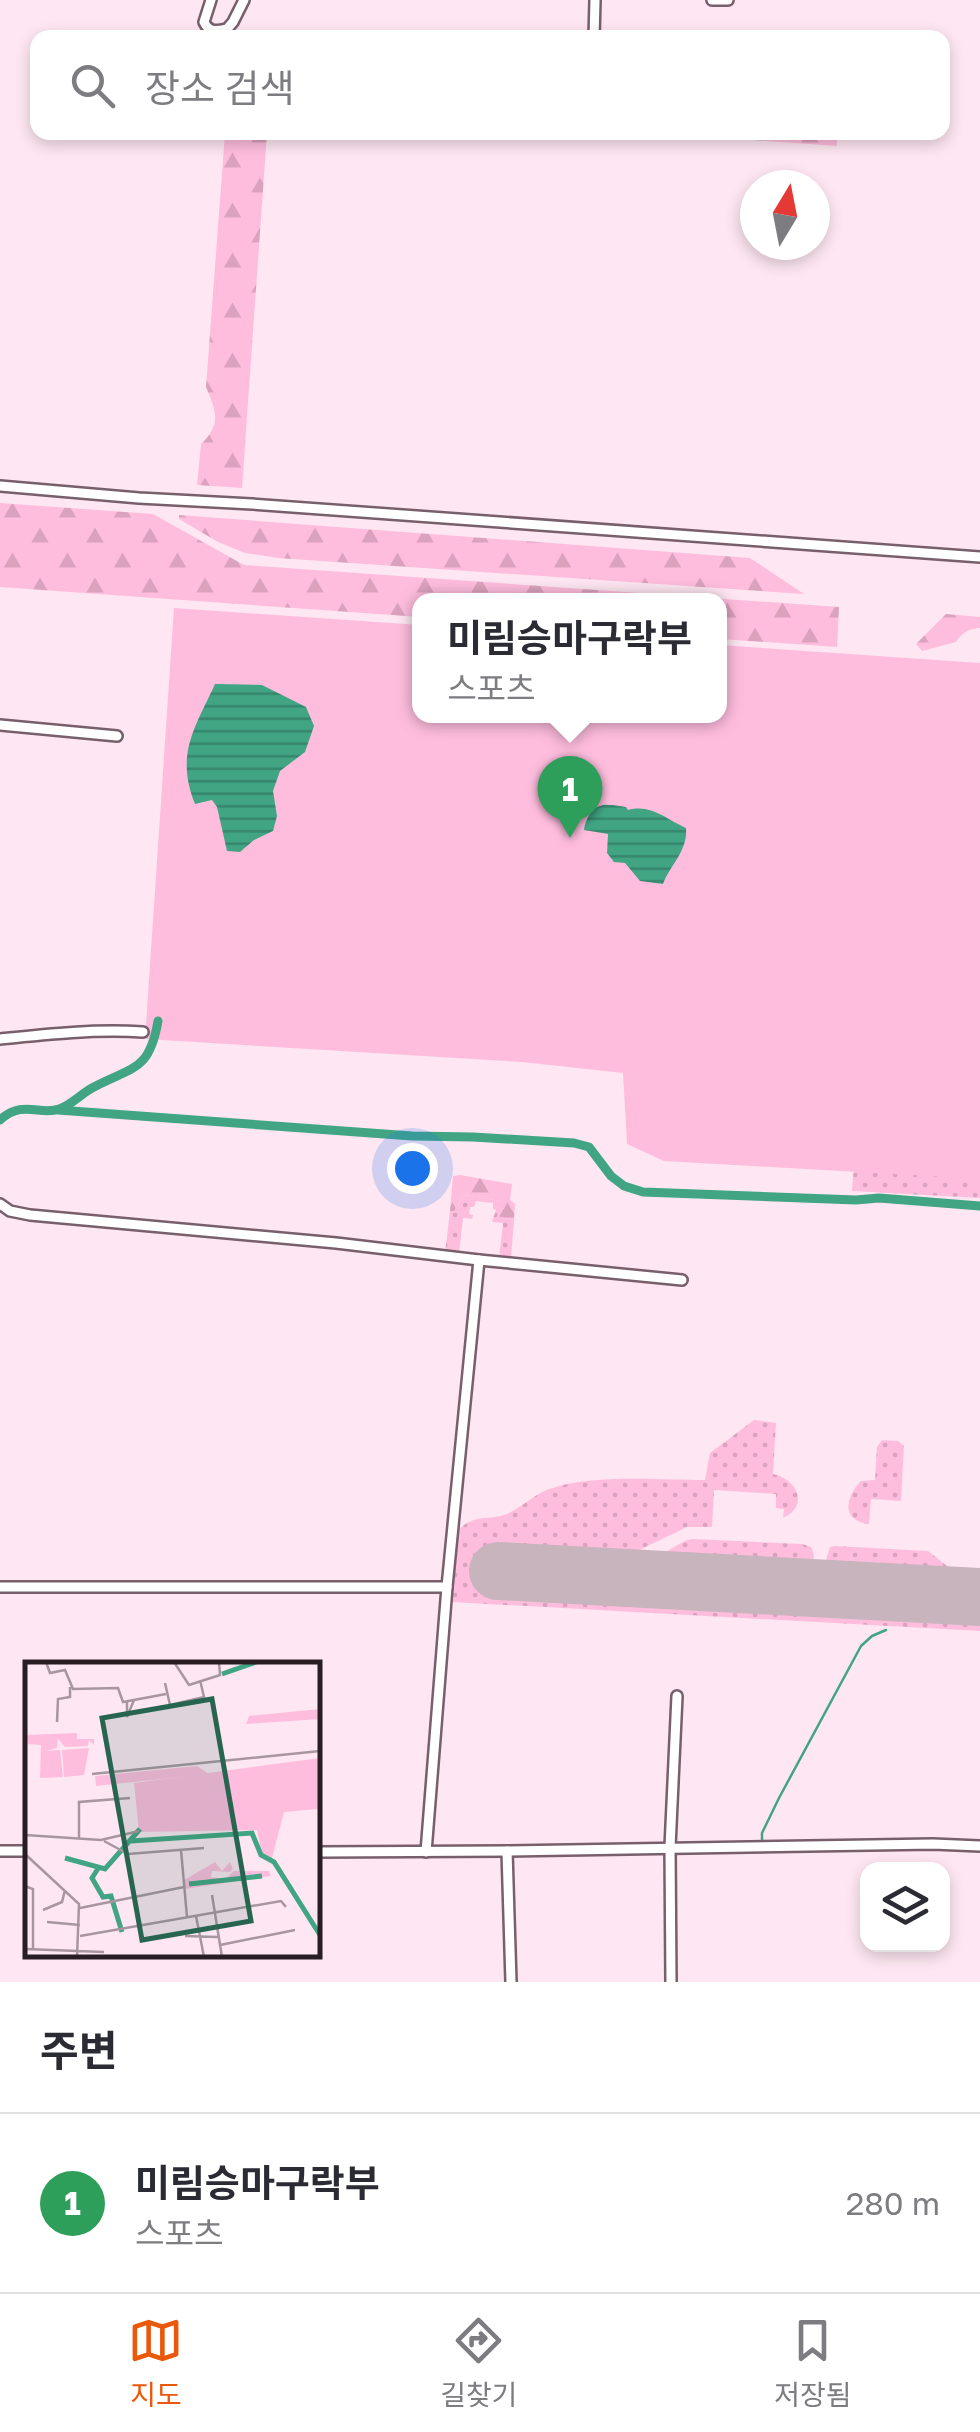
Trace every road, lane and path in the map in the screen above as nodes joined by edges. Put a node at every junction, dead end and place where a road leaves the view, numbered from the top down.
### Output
1 (212, 0) edge
2 (244, 0) edge
3 (595, 0) edge
4 (712, 0) edge
5 (728, 0) edge
6 (594, 30) edge
7 (0, 486) edge
8 (980, 557) edge
9 (0, 724) edge
10 (118, 736) dead end
11 (143, 1032) dead end
12 (0, 1039) edge
13 (0, 1204) edge
14 (479, 1260) junction
15 (682, 1280) dead end
16 (0, 1588) edge
17 (447, 1588) junction
18 (677, 1696) dead end
19 (980, 1846) edge
20 (670, 1848) junction
21 (507, 1851) junction
22 (320, 1852) edge
23 (426, 1852) junction
24 (511, 1982) edge
25 (671, 1982) edge

1 - 2 street
3 - 6 street
4 - 5 street
7 - 8 street
9 - 10 street
11 - 12 street
13 - 14 street
14 - 15 street
14 - 17 street
16 - 17 street
17 - 23 street
18 - 20 street
19 - 20 street
20 - 21 street
20 - 25 street
21 - 23 street
21 - 24 street
22 - 23 street

